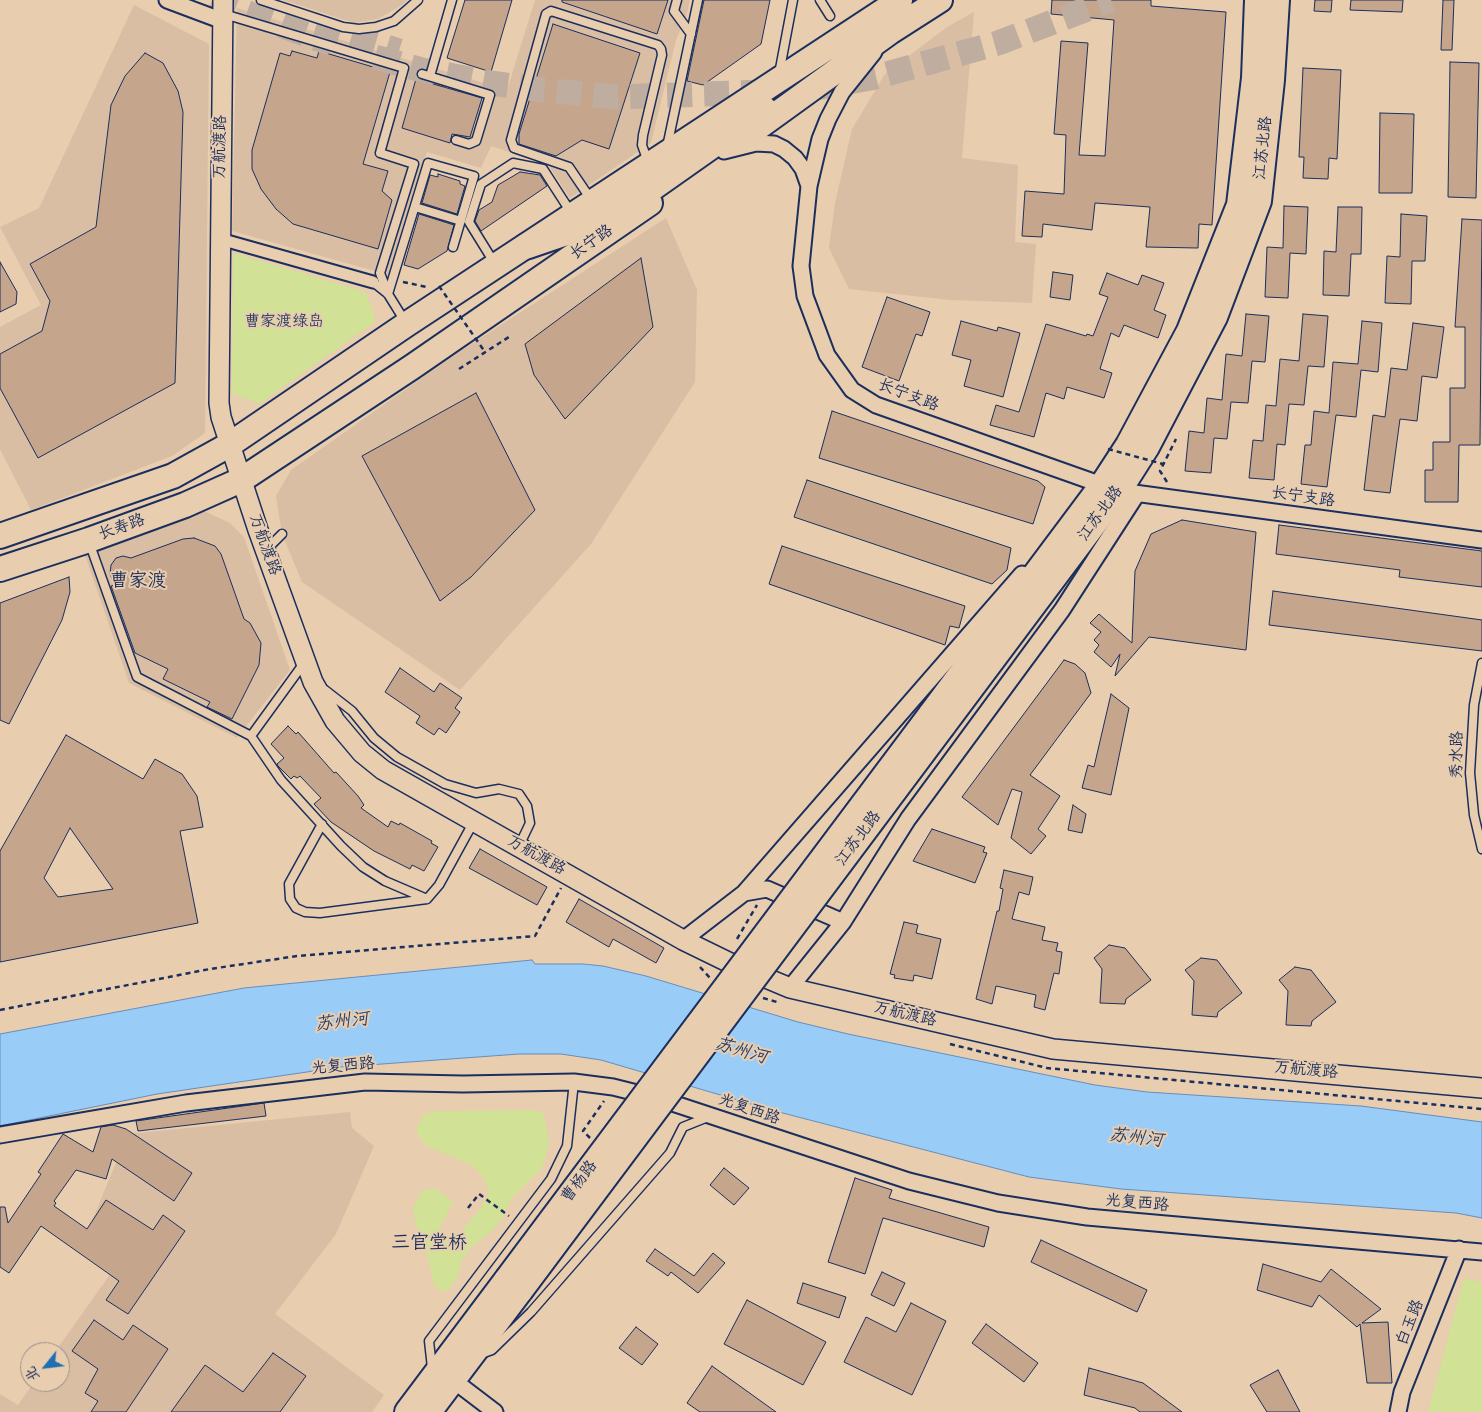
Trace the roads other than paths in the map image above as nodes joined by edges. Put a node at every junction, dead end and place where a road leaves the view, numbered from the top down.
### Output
1 (167, 0) edge
2 (261, 0) edge
3 (418, 0) edge
4 (452, 0) edge
5 (677, 0) edge
6 (698, 0) edge
7 (793, 0) edge
8 (820, 0) edge
9 (900, 0) edge
10 (940, 0) edge
11 (1257, 0) edge
12 (1277, 0) edge
13 (223, 11) edge
14 (830, 16) dead end
15 (890, 32) junction
16 (691, 34) junction
17 (422, 74) dead end
18 (430, 76) junction
19 (778, 81) junction
20 (764, 109) dead end
21 (456, 140) dead end
22 (724, 151) junction
23 (657, 160) junction
24 (809, 186) junction
25 (593, 202) junction
26 (415, 207) junction
27 (573, 215) junction
28 (461, 221) junction
29 (220, 239) junction
30 (527, 246) junction
31 (453, 247) dead end
32 (496, 266) junction
33 (373, 282) joint
34 (388, 294) junction
35 (408, 324) junction
36 (229, 445) junction
37 (240, 480) junction
38 (1119, 490) junction
39 (1062, 530) dead end
40 (282, 534) dead end
41 (0, 536) edge
42 (89, 540) junction
43 (1482, 540) edge
44 (265, 550) junction
45 (0, 568) edge
46 (305, 662) junction
47 (1482, 663) edge
48 (313, 682) junction
49 (250, 736) junction
50 (474, 821) junction
51 (322, 824) junction
52 (519, 846) junction
53 (1482, 849) edge
54 (744, 894) junction
55 (427, 899) junction
56 (843, 922) junction
57 (684, 940) junction
58 (751, 952) joint
59 (790, 988) junction
60 (574, 1082) junction
61 (1482, 1088) edge
62 (711, 1115) junction
63 (0, 1134) edge
64 (1459, 1249) junction
65 (1482, 1252) edge
66 (514, 1285) junction
67 (470, 1358) junction
68 (443, 1376) junction
69 (407, 1412) edge
70 (429, 1412) edge
71 (495, 1412) edge
72 (1398, 1412) edge

1 - 13 street
2 - 3 lane
4 - 18 lane
5 - 16 lane
6 - 16 lane
7 - 19 lane
8 - 14 lane
9 - 19 main road, 长宁路
10 - 15 main road, 长宁路
11 - 38 main road, 江苏北路
12 - 38 main road, 江苏北路
13 - 29 street, 万航渡路
13 - 34 lane
15 - 22 main road, 长宁路
15 - 24 street, 长宁支路
16 - 23 lane
17 - 18 lane
18 - 21 lane
19 - 23 main road, 长宁路
20 - 30 highway
22 - 24 street, 长宁支路
22 - 37 main road, 长宁路
23 - 25 main road, 长宁路
23 - 25 lane
24 - 38 street, 长宁支路
25 - 27 main road, 长宁路
26 - 28 lane
26 - 28 lane
26 - 34 lane
27 - 30 main road, 长宁路
27 - 32 lane
28 - 31 lane
29 - 33 street
29 - 36 street, 万航渡路
30 - 32 main road, 长宁路
32 - 35 main road, 长宁路
33 - 34 lane
34 - 35 lane
35 - 36 main road, 长宁路
36 - 37 street, 万航渡路
36 - 41 main road, 长寿路
37 - 42 main road, 长寿路
37 - 44 street, 万航渡路
38 - 43 street, 长宁支路
38 - 56 street
38 - 58 main road, 江苏北路, bridge
39 - 54 street
40 - 44 lane
42 - 45 main road, 长寿路
42 - 49 lane
44 - 46 street, 万航渡路
46 - 48 street, 万航渡路
46 - 49 lane
47 - 53 lane, 秀水路
48 - 50 street, 万航渡路
48 - 52 lane
49 - 51 lane
50 - 52 street, 万航渡路
50 - 55 lane
51 - 55 lane
51 - 55 lane
52 - 57 street, 万航渡路
54 - 56 street
54 - 57 street
56 - 59 street
57 - 59 street, 万航渡路
58 - 66 main road, 曹杨路, bridge
59 - 61 street, 万航渡路
60 - 62 street, 光复西路
60 - 63 street, 光复西路
60 - 68 lane
62 - 64 street, 光复西路
62 - 67 lane
64 - 65 street, 光复西路
64 - 72 street, 白玉路
66 - 67 main road, 曹杨路
66 - 69 main road, 曹杨路
67 - 68 main road, 曹杨路
68 - 70 main road, 曹杨路
68 - 71 street

